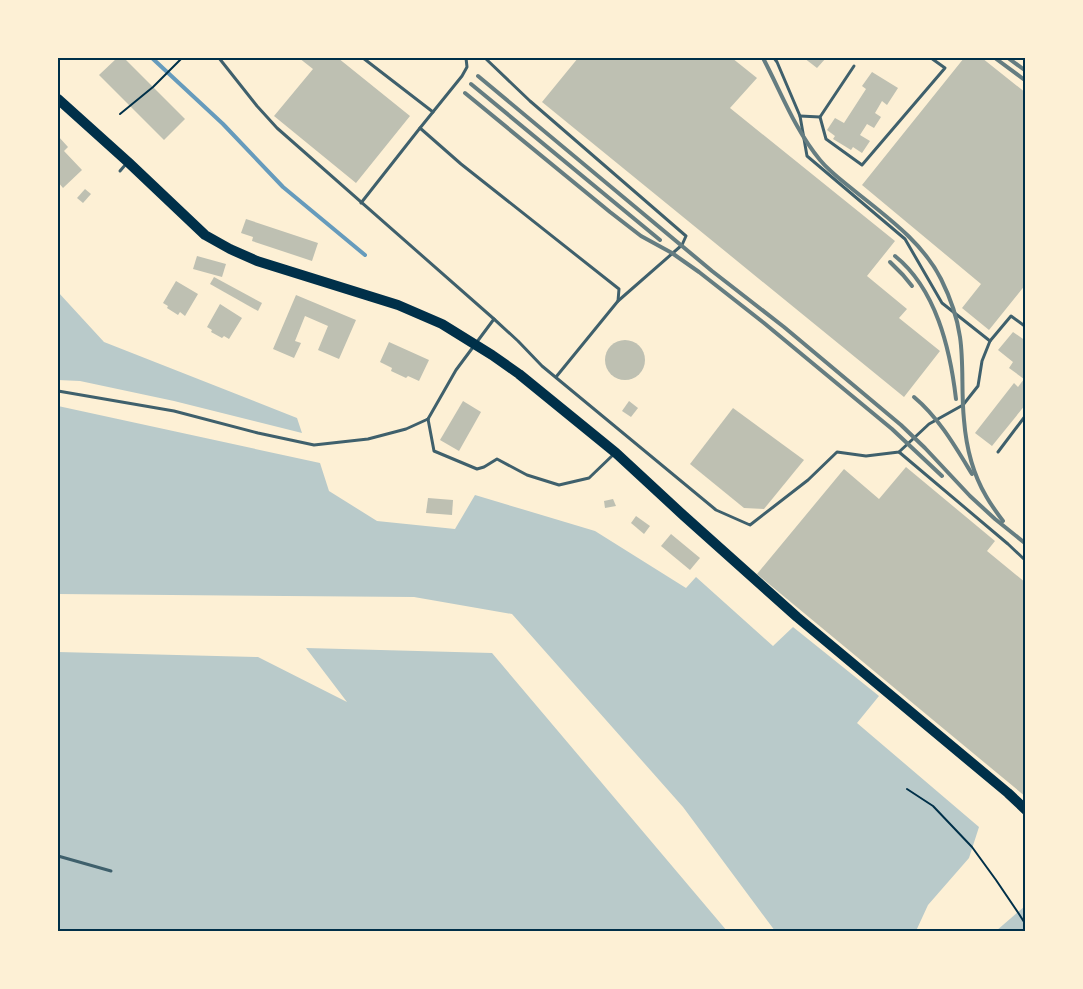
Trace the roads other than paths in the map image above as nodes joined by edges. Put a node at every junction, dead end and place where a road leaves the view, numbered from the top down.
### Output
1 (219, 58) edge
2 (363, 58) edge
3 (466, 58) edge
4 (485, 58) edge
5 (774, 58) edge
6 (931, 58) edge
7 (854, 66) dead end
8 (58, 99) edge
9 (432, 112) junction
10 (800, 116) junction
11 (820, 117) junction
12 (420, 128) junction
13 (128, 162) junction
14 (120, 171) dead end
15 (361, 203) junction
16 (618, 301) junction
17 (494, 319) junction
18 (1026, 327) edge
19 (990, 341) junction
20 (556, 377) junction
21 (58, 391) edge
22 (1026, 415) edge
23 (428, 419) junction
24 (899, 452) junction
25 (998, 452) dead end
26 (616, 453) junction
27 (1026, 561) edge
28 (1026, 810) edge
29 (58, 856) edge
30 (111, 871) dead end

1 - 15 lane
2 - 9 lane
3 - 9 lane
4 - 16 lane
5 - 10 lane
6 - 11 lane
7 - 11 lane
8 - 13 main road
9 - 12 lane
10 - 11 lane
10 - 19 lane
12 - 15 lane
12 - 16 lane
13 - 14 lane
13 - 26 main road
15 - 17 lane
16 - 20 lane
17 - 20 lane
17 - 23 lane
18 - 19 lane
19 - 24 lane
20 - 24 lane
21 - 23 lane
22 - 25 lane
23 - 26 lane
24 - 27 lane
26 - 28 main road
29 - 30 lane

